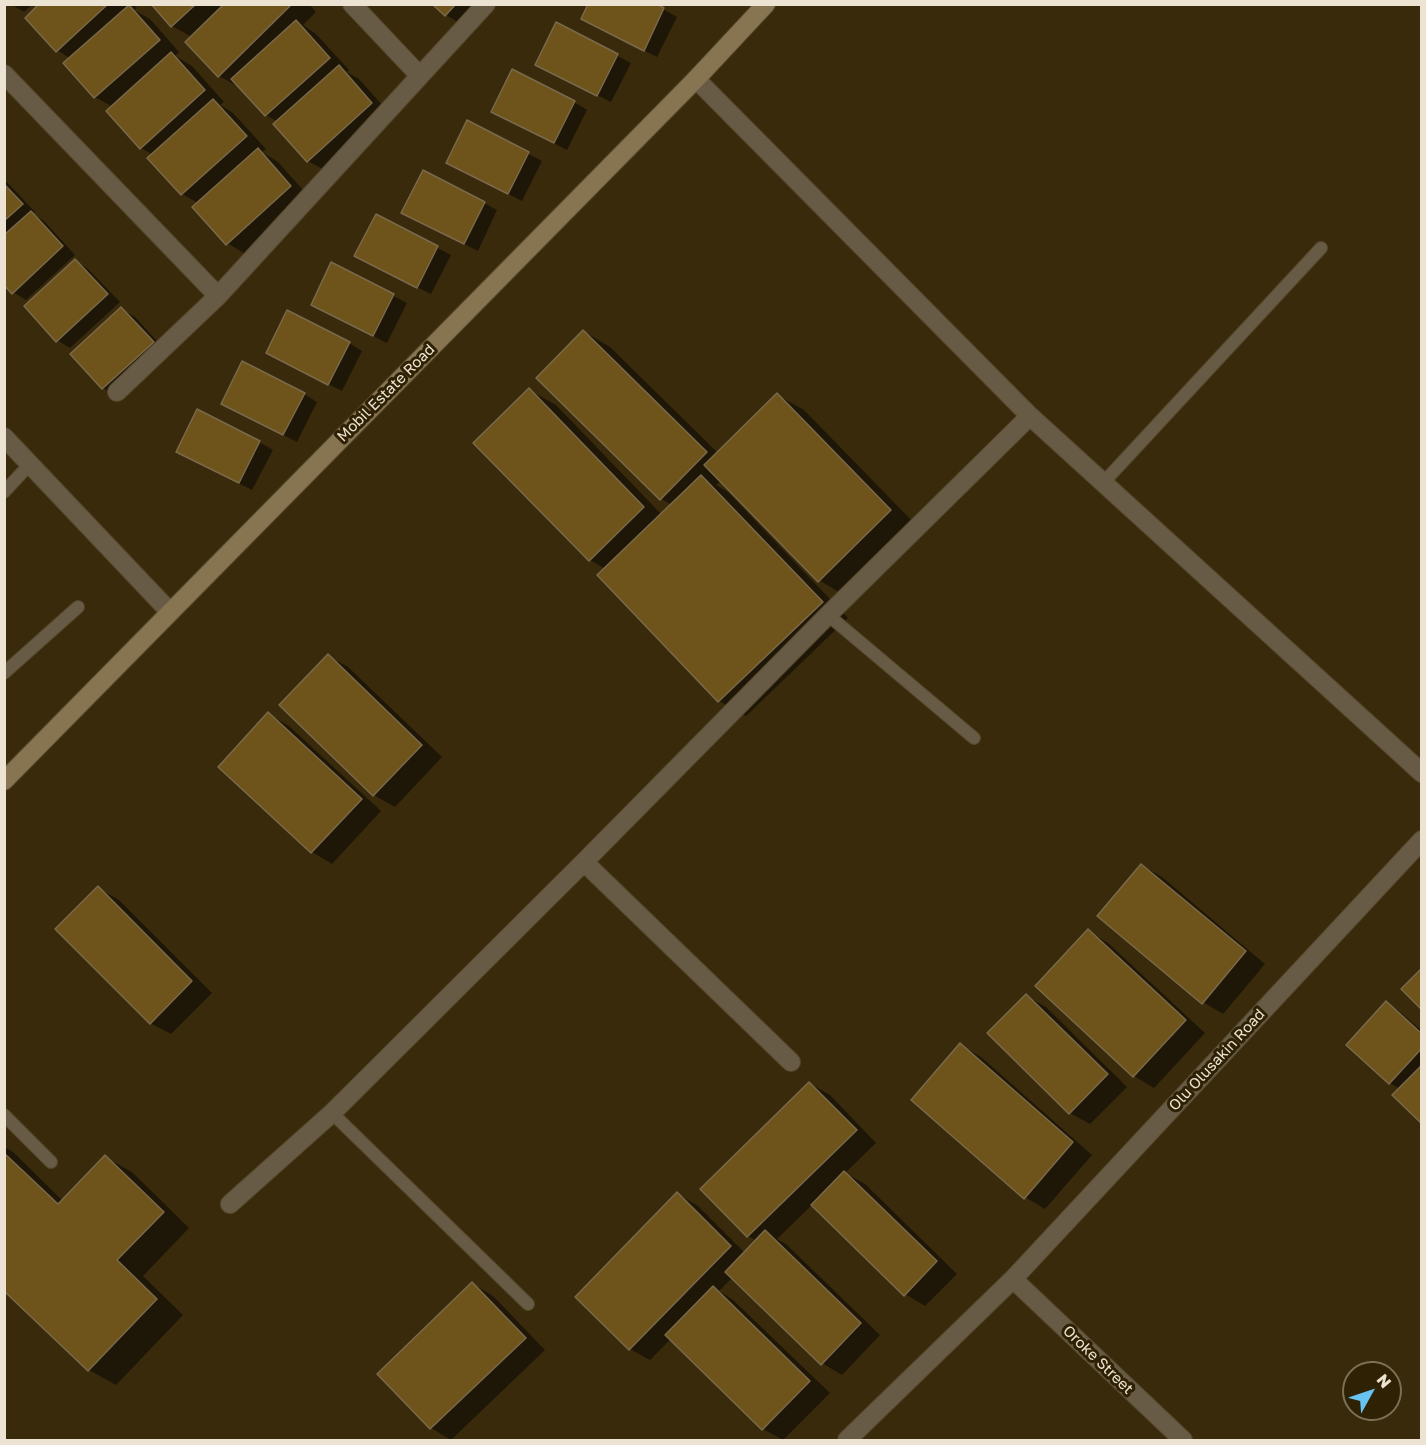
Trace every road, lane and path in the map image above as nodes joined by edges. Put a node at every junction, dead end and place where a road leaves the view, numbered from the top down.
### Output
1 (352, 4) edge
2 (486, 4) edge
3 (766, 4) edge
4 (4, 74) edge
5 (420, 76) junction
6 (696, 79) junction
7 (1322, 248) dead end
8 (218, 296) junction
9 (117, 392) dead end
10 (1030, 416) junction
11 (4, 436) edge
12 (30, 464) junction
13 (1103, 483) junction
14 (4, 492) edge
15 (78, 607) dead end
16 (170, 612) junction
17 (828, 615) junction
18 (4, 673) edge
19 (974, 738) dead end
20 (1422, 774) edge
21 (4, 781) edge
22 (1422, 840) edge
23 (584, 862) junction
24 (791, 1062) dead end
25 (332, 1113) junction
26 (4, 1115) edge
27 (51, 1162) dead end
28 (230, 1204) dead end
29 (1013, 1280) junction
30 (528, 1304) dead end
31 (847, 1440) edge
32 (1183, 1440) edge

1 - 5 street
2 - 5 street
3 - 6 main road, Mobil Estate Road
4 - 8 street
5 - 8 street
6 - 10 street
6 - 16 main road, Mobil Estate Road
7 - 13 lane
8 - 9 street
10 - 13 street
10 - 17 street
11 - 12 street
12 - 14 lane
12 - 16 street
13 - 20 street
15 - 18 lane
16 - 21 main road, Mobil Estate Road
17 - 19 lane
17 - 23 street
22 - 29 street, Olu Olusakin Road
23 - 24 street
23 - 25 street
25 - 28 street
25 - 30 lane
26 - 27 lane
29 - 31 street, Olu Olusakin Road
29 - 32 street, Oroke Street

